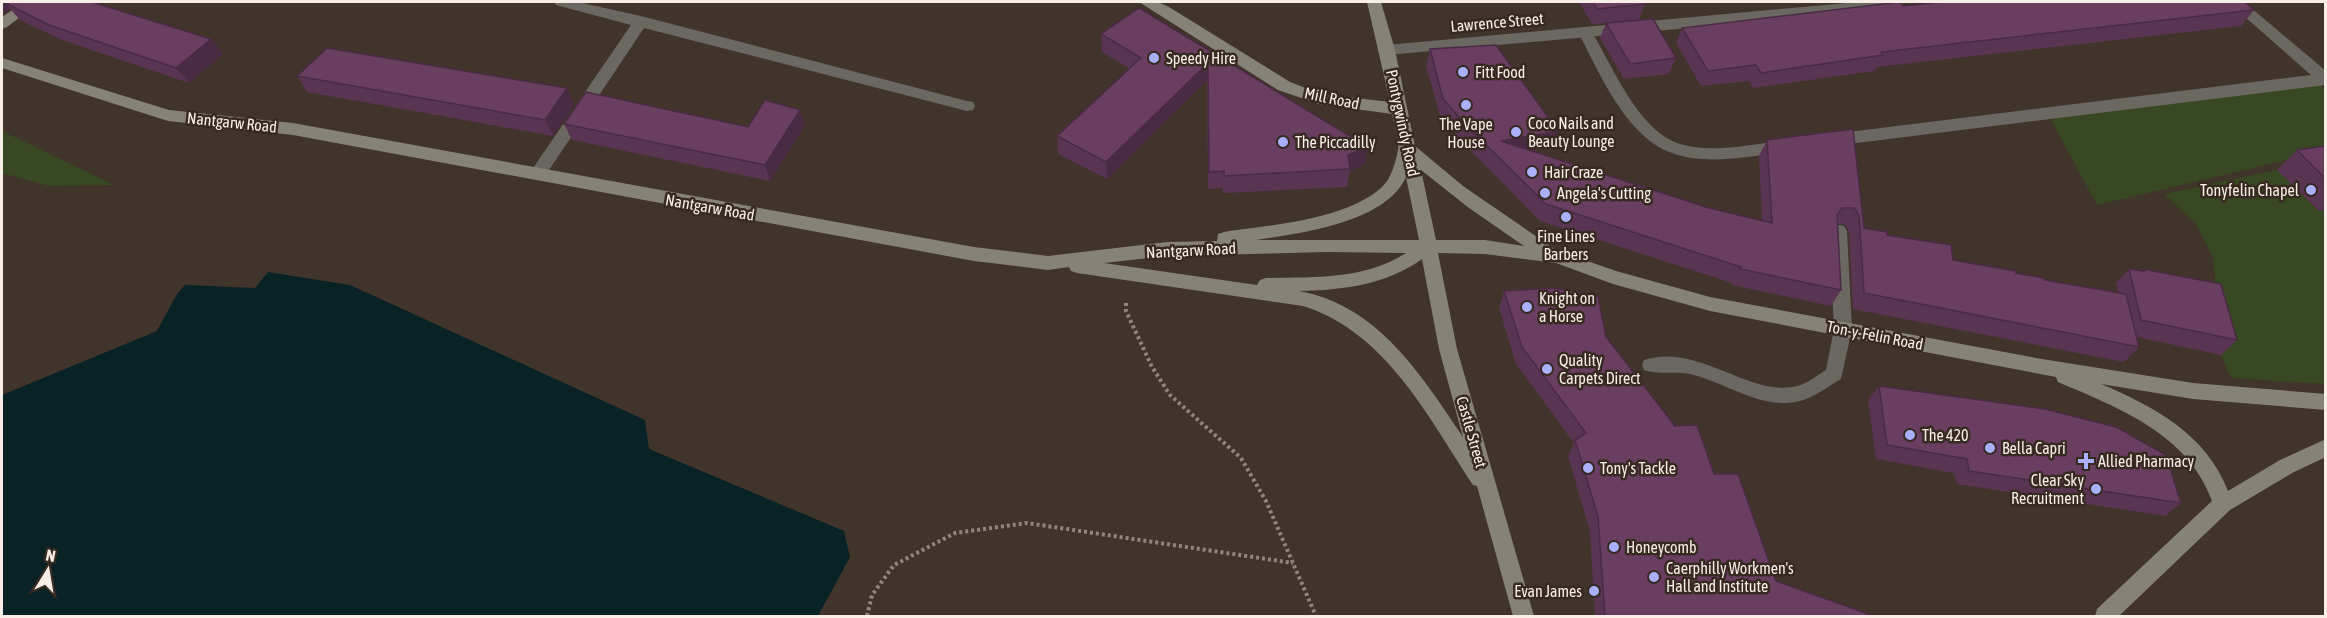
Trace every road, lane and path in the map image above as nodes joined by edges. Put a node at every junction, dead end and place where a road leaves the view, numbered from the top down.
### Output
1 (33, 2) edge
2 (561, 2) edge
3 (1146, 2) edge
4 (1374, 2) edge
5 (1897, 2) edge
6 (2235, 2) edge
7 (641, 21) junction
8 (2, 24) edge
9 (1585, 32) junction
10 (1387, 50) junction
11 (2, 63) edge
12 (2324, 79) edge
13 (968, 106) dead end
14 (1399, 109) junction
15 (1821, 142) edge
16 (1798, 144) edge
17 (1407, 148) junction
18 (537, 175) junction
19 (1838, 231) edge
20 (1429, 245) junction
21 (1167, 249) junction
22 (1557, 257) junction
23 (1048, 263) junction
24 (1126, 273) junction
25 (1216, 285) junction
26 (1843, 329) junction
27 (1651, 364) dead end
28 (2042, 367) junction
29 (2325, 402) edge
30 (2325, 447) edge
31 (1490, 493) junction
32 (2223, 504) junction
33 (1293, 563) junction
34 (867, 616) edge
35 (1316, 616) edge
36 (1523, 616) edge
37 (2106, 616) edge

1 - 8 main road
2 - 7 street
3 - 14 main road, Mill Road
4 - 10 main road, Pontygwindy Road
5 - 9 street, Lawrence Street
6 - 12 street
7 - 13 street
7 - 18 street
9 - 10 street, Lawrence Street
9 - 16 street
10 - 14 main road, Pontygwindy Road
11 - 18 main road, Nantgarw Road
12 - 15 street
14 - 17 main road, Pontygwindy Road
17 - 20 main road, Pontygwindy Road
17 - 21 main road
17 - 22 main road
18 - 23 main road, Nantgarw Road
19 - 26 street
20 - 21 main road, Nantgarw Road
20 - 22 main road, Ton-y-Felin Road
20 - 25 main road
20 - 31 main road, Castle Street
21 - 23 main road, Nantgarw Road
22 - 26 main road, Ton-y-Felin Road
23 - 24 main road
24 - 25 main road
24 - 33 path
25 - 31 main road
26 - 27 street
26 - 28 main road, Ton-y-Felin Road
28 - 29 main road, Ton-y-Felin Road
28 - 32 main road
30 - 32 main road
31 - 36 main road, Castle Street
32 - 37 main road
33 - 34 path
33 - 35 path

